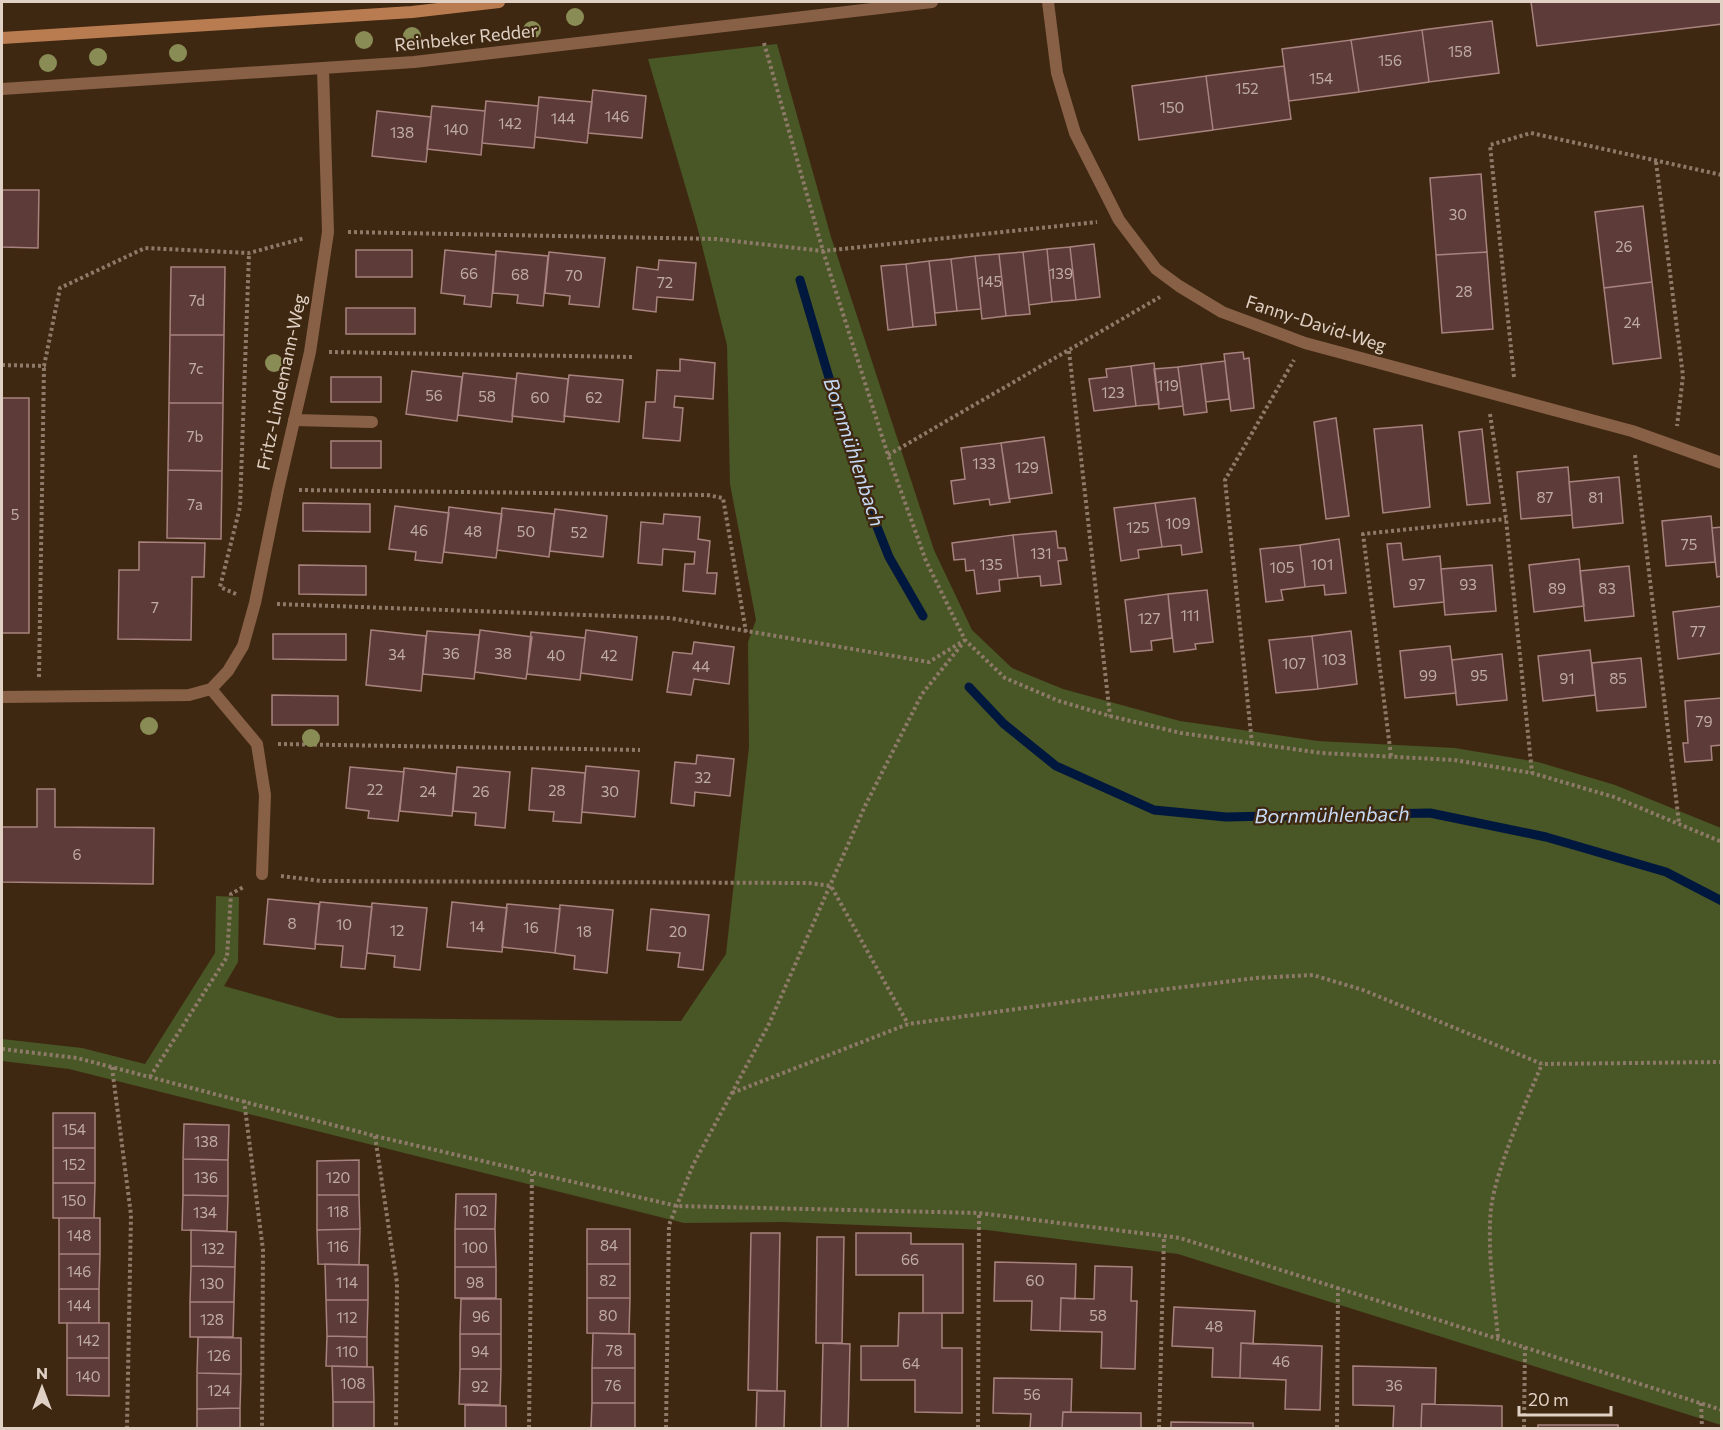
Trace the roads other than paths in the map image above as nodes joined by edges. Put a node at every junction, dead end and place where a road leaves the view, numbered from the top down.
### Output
1 (499, 2) edge
2 (932, 2) edge
3 (1048, 2) edge
4 (2, 38) edge
5 (323, 69) junction
6 (2, 89) edge
7 (294, 420) junction
8 (372, 422) dead end
9 (1722, 463) edge
10 (212, 688) junction
11 (2, 697) edge
12 (262, 874) road end

1 - 4 main road, Reinbeker Redder
2 - 5 street, Reinbeker Redder
3 - 9 street, Fanny-David-Weg
5 - 6 street, Reinbeker Redder
5 - 7 street, Fritz-Lindemann-Weg
7 - 8 street
7 - 10 street, Fritz-Lindemann-Weg
10 - 11 street
10 - 12 street

